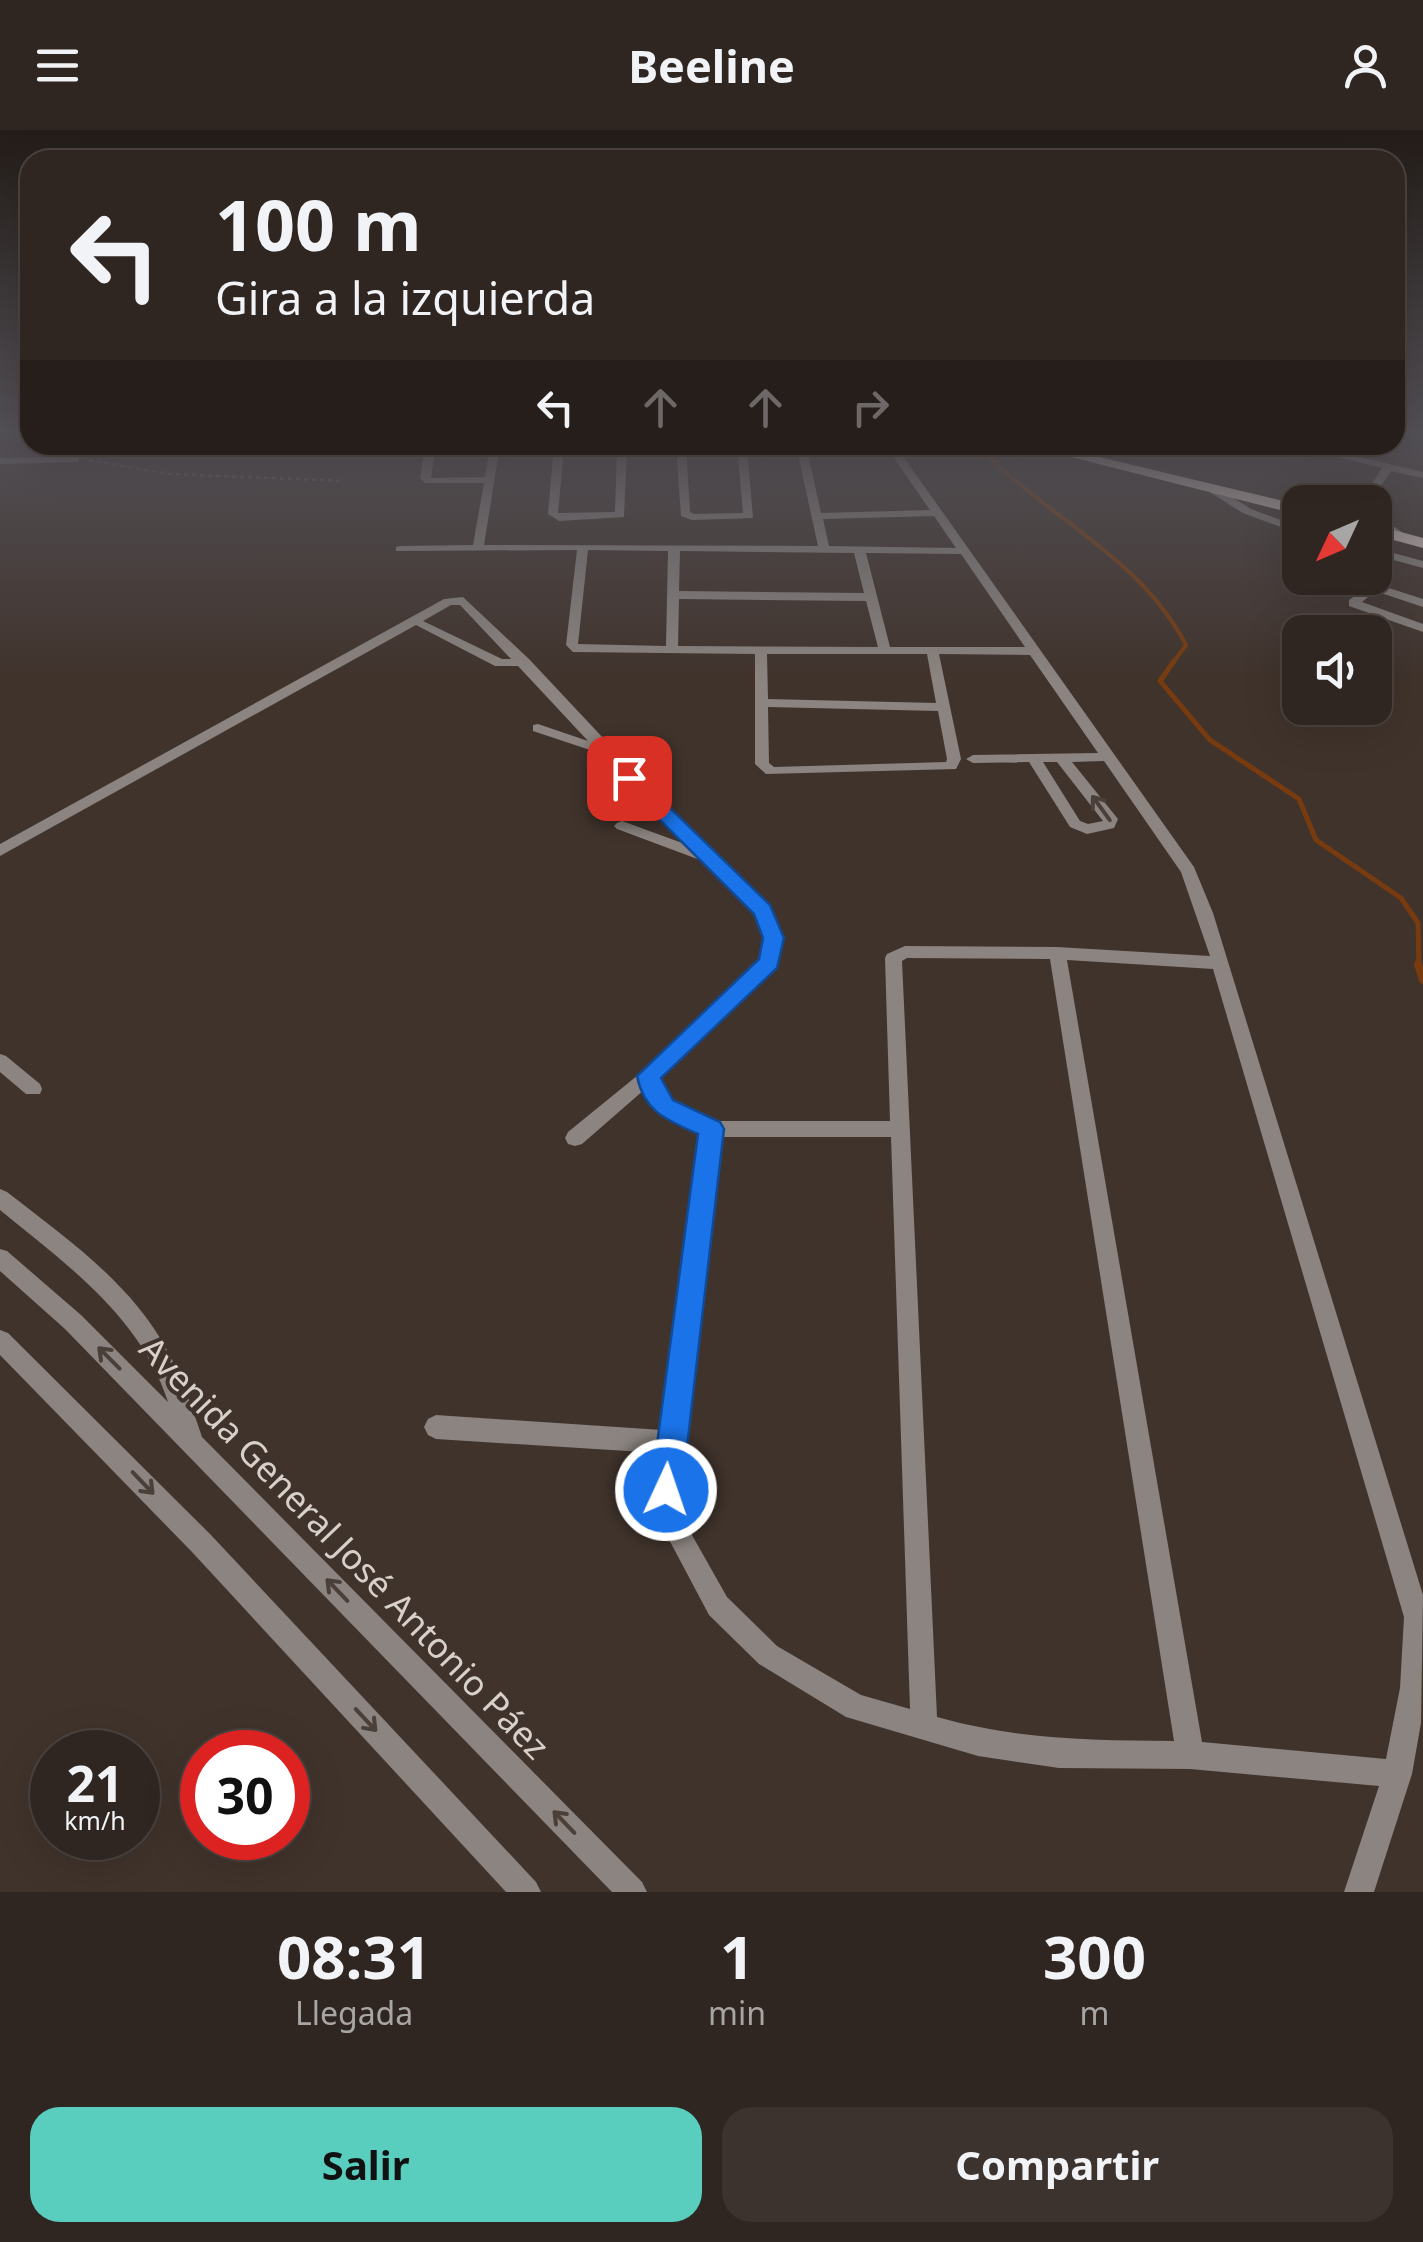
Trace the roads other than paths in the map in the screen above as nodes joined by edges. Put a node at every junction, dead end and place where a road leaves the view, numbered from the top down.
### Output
1 (483, 515) edge
2 (575, 515) edge
3 (615, 515) edge
4 (695, 515) edge
5 (734, 515) edge
6 (849, 515) edge
7 (937, 515) edge
8 (819, 516) joint
9 (1392, 529) edge
10 (1392, 534) edge
11 (1402, 537) junction
12 (1423, 542) edge
13 (583, 547) junction
14 (478, 548) junction
15 (674, 548) junction
16 (824, 548) junction
17 (400, 549) dead end
18 (859, 550) junction
19 (961, 551) junction
20 (1392, 556) edge
21 (1423, 565) edge
22 (673, 595) junction
23 (870, 597) junction
24 (1423, 603) edge
25 (421, 624) dead end
26 (1423, 628) edge
27 (672, 648) junction
28 (761, 650) junction
29 (885, 650) junction
30 (932, 650) junction
31 (1031, 652) junction
32 (524, 662) junction
33 (760, 703) junction
34 (941, 708) junction
35 (538, 728) dead end
36 (603, 751) junction
37 (1106, 757) junction
38 (1062, 759) junction
39 (973, 760) dead end
40 (1035, 760) junction
41 (622, 826) dead end
42 (0, 852) edge
43 (706, 857) junction
44 (1057, 954) junction
45 (1218, 963) junction
46 (0, 1060) edge
47 (648, 1076) junction
48 (33, 1089) dead end
49 (711, 1129) junction
50 (900, 1129) junction
51 (575, 1138) dead end
52 (0, 1198) edge
53 (0, 1258) edge
54 (0, 1340) edge
55 (436, 1427) dead end
56 (192, 1441) junction
57 (669, 1442) junction
58 (924, 1725) junction
59 (1190, 1755) junction
60 (1398, 1774) junction
61 (526, 1892) edge
62 (632, 1892) edge
63 (1359, 1892) edge

1 - 14 street
2 - 3 street
4 - 5 street
6 - 8 street
7 - 19 street
8 - 16 street
9 - 11 street
10 - 11 main road
11 - 12 main road
13 - 14 street
13 - 15 street
13 - 27 street
14 - 17 street
15 - 16 street
15 - 22 street
16 - 18 street
18 - 19 street
18 - 23 street
19 - 31 street
20 - 21 street
22 - 23 street
22 - 27 street
23 - 29 street
24 - 26 street
25 - 32 street
27 - 28 street
28 - 29 street
28 - 33 street
29 - 30 street
30 - 31 street
30 - 34 street
31 - 37 street
32 - 36 street
32 - 42 street
33 - 34 street
33 - 34 street
35 - 36 street
36 - 43 street
37 - 38 street
37 - 45 street
38 - 40 street
40 -> 38 street
39 - 40 street
41 - 43 street
43 - 47 street
44 - 45 street
44 - 50 street
44 - 59 street
45 - 60 street
46 - 48 street
47 - 49 street
47 - 51 street
49 - 50 street
49 - 57 street
50 - 58 street
52 - 56 street
56 -> 53 street, Avenida General José Antonio Páez
54 -> 61 street
55 - 57 street
62 -> 56 street, Avenida General José Antonio Páez
57 - 58 street
58 - 59 street
59 - 60 street
60 - 63 street

